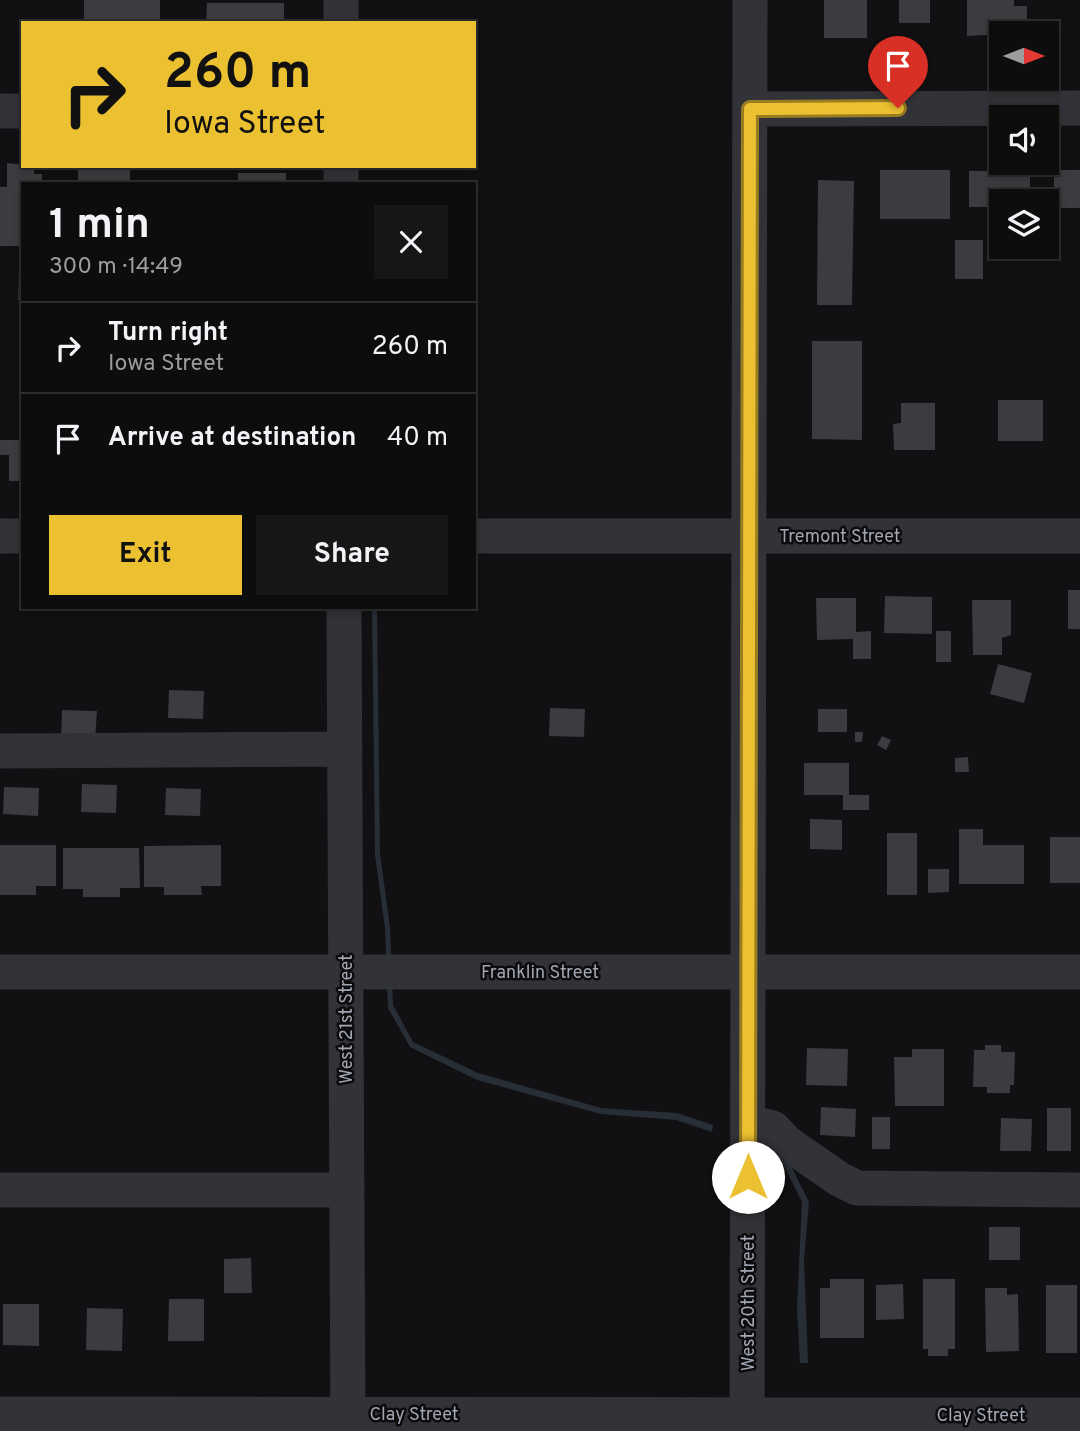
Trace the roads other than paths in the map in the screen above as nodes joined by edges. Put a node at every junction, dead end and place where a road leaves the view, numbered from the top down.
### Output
1 (341, 0) edge
2 (750, 0) edge
3 (341, 21) edge
4 (1080, 108) edge
5 (750, 109) junction
6 (0, 111) edge
7 (21, 111) edge
8 (0, 536) edge
9 (21, 536) edge
10 (476, 536) edge
11 (749, 536) junction
12 (1080, 536) edge
13 (344, 609) edge
14 (345, 749) junction
15 (0, 751) edge
16 (0, 972) edge
17 (358, 972) junction
18 (748, 972) junction
19 (1080, 972) edge
20 (748, 1122) junction
21 (347, 1190) junction
22 (1080, 1190) edge
23 (0, 1191) edge
24 (0, 1414) edge
25 (1080, 1415) edge
26 (348, 1423) edge
27 (747, 1423) edge

1 - 3 street
2 - 5 street, West 20th Street
4 - 5 street
5 - 11 street, West 20th Street
6 - 7 street
8 - 9 street
10 - 11 street, Tremont Street
11 - 12 street, Tremont Street
11 - 18 street, West 20th Street
13 - 14 street, West 21st Street
14 - 15 street
14 - 17 street, West 21st Street
16 - 17 street, Franklin Street
17 - 18 street, Franklin Street
17 - 21 street, West 21st Street
18 - 19 street, Franklin Street
18 - 20 street, West 20th Street
20 - 22 street
20 - 27 street, West 20th Street
21 - 23 street
21 - 26 street, West 21st Street
24 - 26 street, Clay Street
25 - 27 street, Clay Street
26 - 27 street, Clay Street

